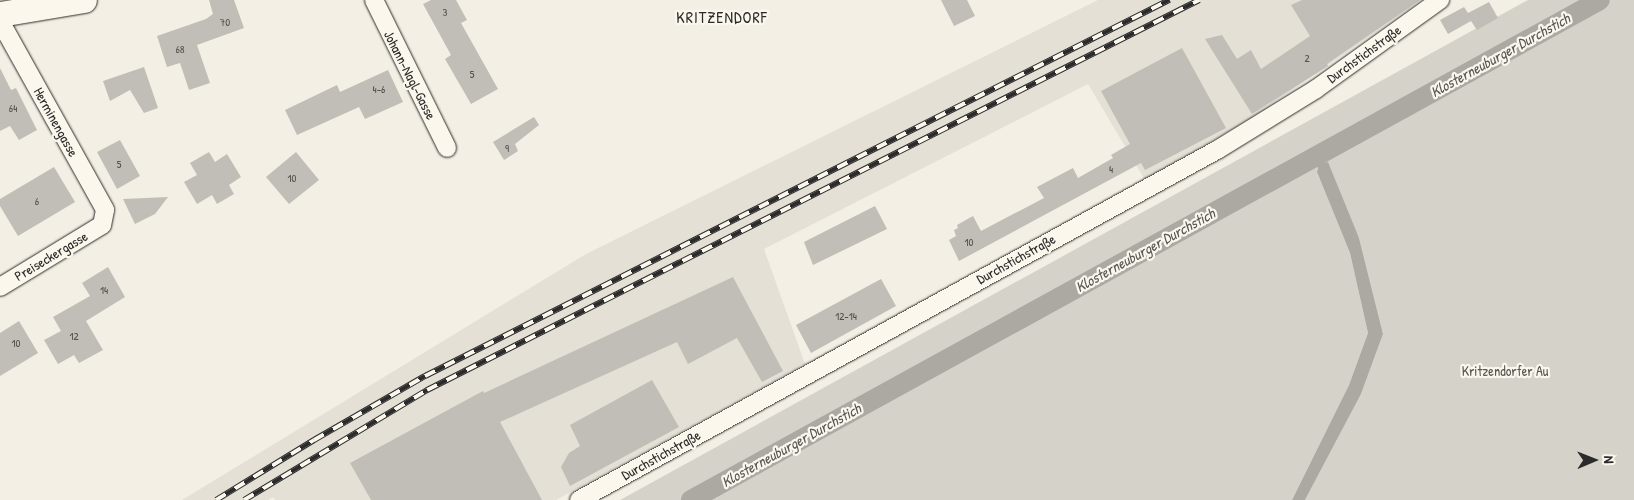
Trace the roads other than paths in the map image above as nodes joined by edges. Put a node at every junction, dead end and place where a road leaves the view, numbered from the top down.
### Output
1 (84, 0) edge
2 (374, 0) edge
3 (1440, 0) edge
4 (0, 14) edge
5 (0, 21) edge
6 (448, 148) dead end
7 (102, 225) joint
8 (0, 287) edge
9 (579, 500) edge

1 - 4 main road
2 - 6 street, Johann-Nagl-Gasse
3 - 9 street, Durchstichstraße
5 - 7 street, Herminengasse
7 - 8 street, Preiseckergasse

